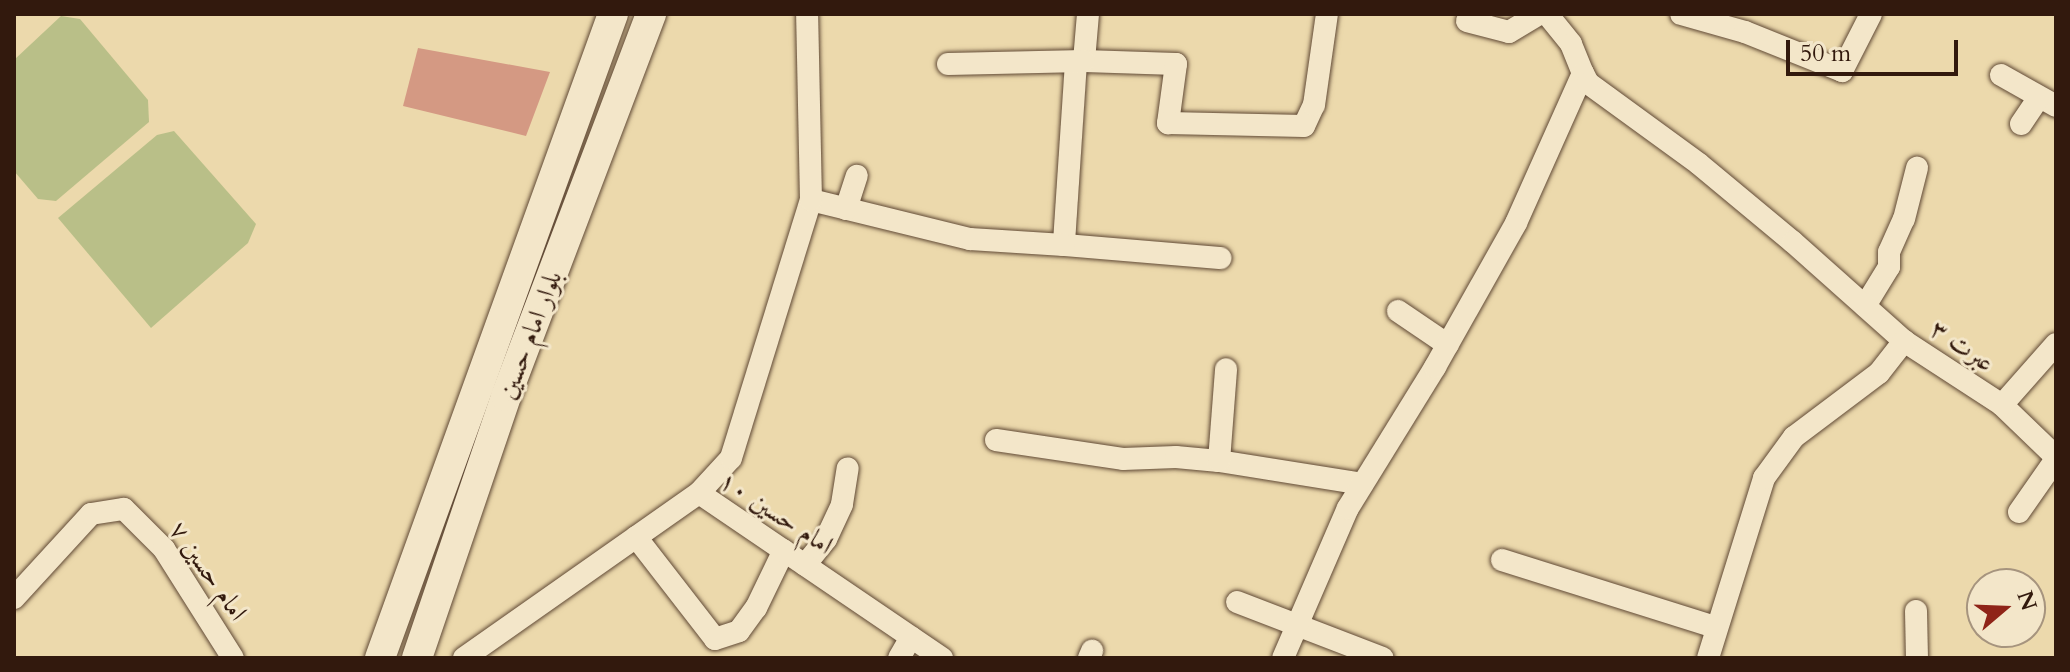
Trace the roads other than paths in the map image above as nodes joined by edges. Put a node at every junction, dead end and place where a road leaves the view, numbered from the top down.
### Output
1 (613, 14) edge
2 (651, 14) edge
3 (807, 14) edge
4 (1088, 14) edge
5 (1327, 14) edge
6 (1539, 14) edge
7 (1547, 14) edge
8 (1681, 14) edge
9 (1871, 14) edge
10 (1467, 21) dead end
11 (1080, 62) junction
12 (948, 64) dead end
13 (1583, 73) junction
14 (2001, 75) dead end
15 (2047, 102) edge
16 (2021, 124) dead end
17 (1917, 168) dead end
18 (857, 176) dead end
19 (811, 200) junction
20 (846, 209) junction
21 (1064, 245) junction
22 (1220, 258) dead end
23 (1865, 306) junction
24 (1398, 311) dead end
25 (495, 339) junction
26 (1904, 341) junction
27 (2056, 344) edge
28 (1448, 345) junction
29 (524, 348) junction
30 (1226, 369) dead end
31 (2002, 405) junction
32 (996, 440) dead end
33 (2056, 458) edge
34 (1219, 461) junction
35 (848, 468) dead end
36 (1362, 484) junction
37 (699, 493) junction
38 (2019, 512) dead end
39 (636, 537) junction
40 (784, 550) junction
41 (1502, 560) dead end
42 (805, 565) junction
43 (14, 598) edge
44 (1237, 602) dead end
45 (1916, 611) dead end
46 (1295, 624) junction
47 (1715, 627) junction
48 (911, 637) junction
49 (233, 658) edge
50 (380, 658) edge
51 (417, 658) edge
52 (464, 658) edge
53 (899, 658) edge
54 (942, 658) edge
55 (1283, 658) edge
56 (1383, 658) edge
57 (1708, 658) edge
58 (1917, 658) edge

1 - 25 main road, بلوار امام حسین
2 - 29 main road, بلوار امام حسین
3 - 19 street
4 - 11 street
5 - 11 street
6 - 10 street
7 - 13 street
8 - 9 street
11 - 12 street
11 - 21 street
13 - 23 street, عبرت ۳
13 - 28 street
14 - 15 street
15 - 16 street
17 - 23 street
18 - 20 street
19 - 20 street
19 - 37 street
20 - 21 street
21 - 22 street
23 - 26 street, عبرت ۳
24 - 28 street
25 - 29 main road
25 - 50 main road, بلوار امام حسین
26 - 31 street, عبرت ۳
26 - 47 street
27 - 31 street, عبرت ۳
28 - 36 street
29 - 51 main road, بلوار امام حسین
30 - 34 street
31 - 33 street
32 - 34 street
33 - 38 street
34 - 36 street
35 - 42 street
36 - 46 street
37 - 39 street, امام حسین ۱۰
37 - 40 street, امام حسین ۱۰
39 - 40 street
39 - 52 street, امام حسین ۱۰
40 - 42 street, امام حسین ۱۰
41 - 47 street
42 - 48 street, امام حسین ۱۰
43 - 49 street, امام حسین ۷
44 - 46 street
45 - 58 street
46 - 55 street
46 - 56 street
47 - 57 street
48 - 53 street
48 - 54 street, امام حسین ۱۰

